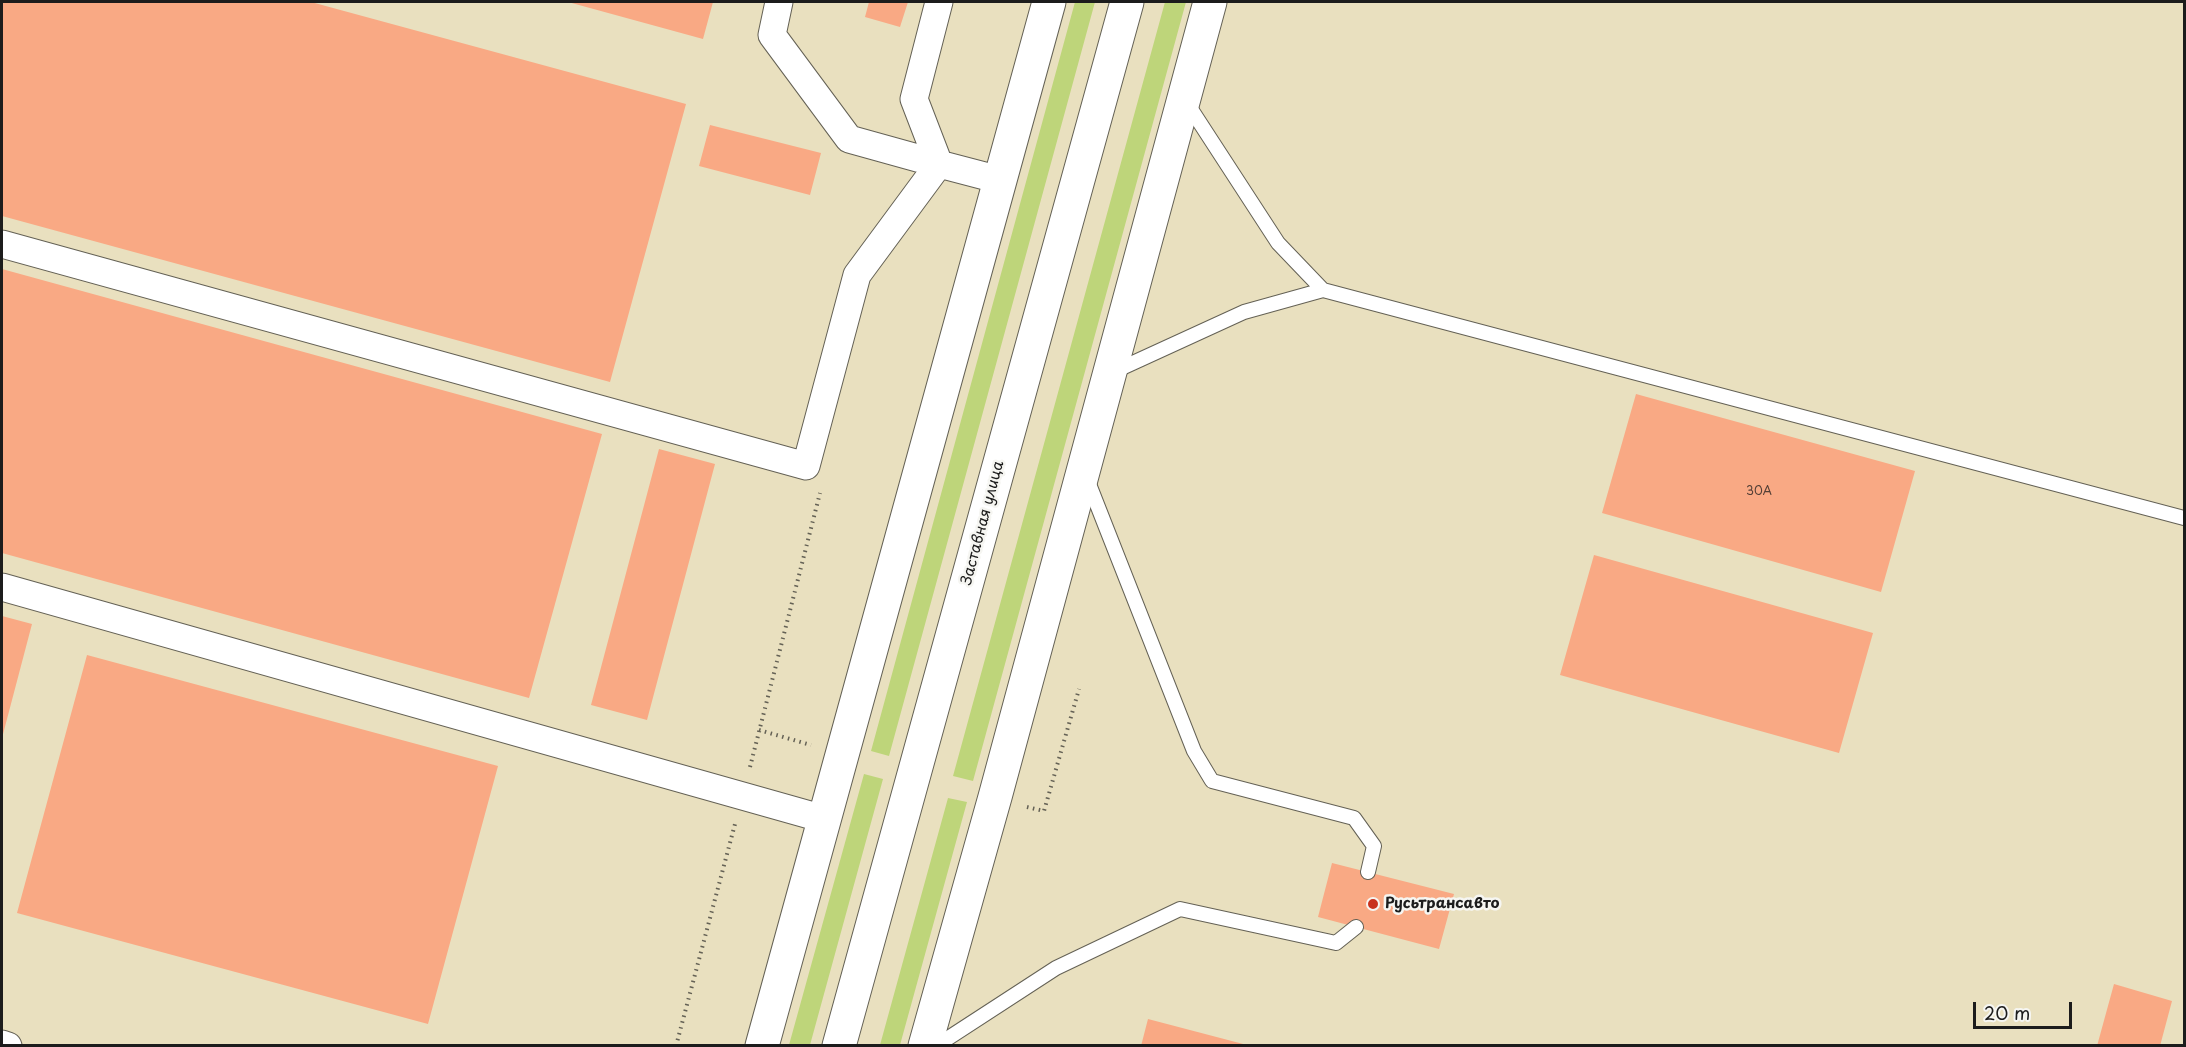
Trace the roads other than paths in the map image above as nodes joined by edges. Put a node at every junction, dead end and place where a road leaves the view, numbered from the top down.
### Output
1 (779, 2) edge
2 (939, 2) edge
3 (1048, 2) edge
4 (1127, 2) edge
5 (1210, 2) edge
6 (1183, 98) junction
7 (939, 164) junction
8 (1000, 180) junction
9 (2, 244) edge
10 (1323, 290) junction
11 (1108, 374) junction
12 (1082, 468) junction
13 (2184, 518) edge
14 (2, 587) edge
15 (824, 819) junction
16 (1368, 872) dead end
17 (1356, 927) dead end
18 (2, 1044) edge
19 (8, 1046) edge
20 (762, 1046) edge
21 (839, 1046) edge
22 (925, 1046) edge
23 (936, 1046) edge

1 - 7 street
2 - 7 street
3 - 8 main road
4 - 21 main road, Заставная улица
5 - 6 main road
6 - 10 lane
6 - 11 main road
7 - 8 street
7 - 9 street
8 - 15 main road
10 - 11 lane
10 - 13 lane
11 - 12 main road
12 - 16 lane
12 - 22 main road
14 - 15 street
15 - 20 main road
17 - 23 lane
18 - 19 street

